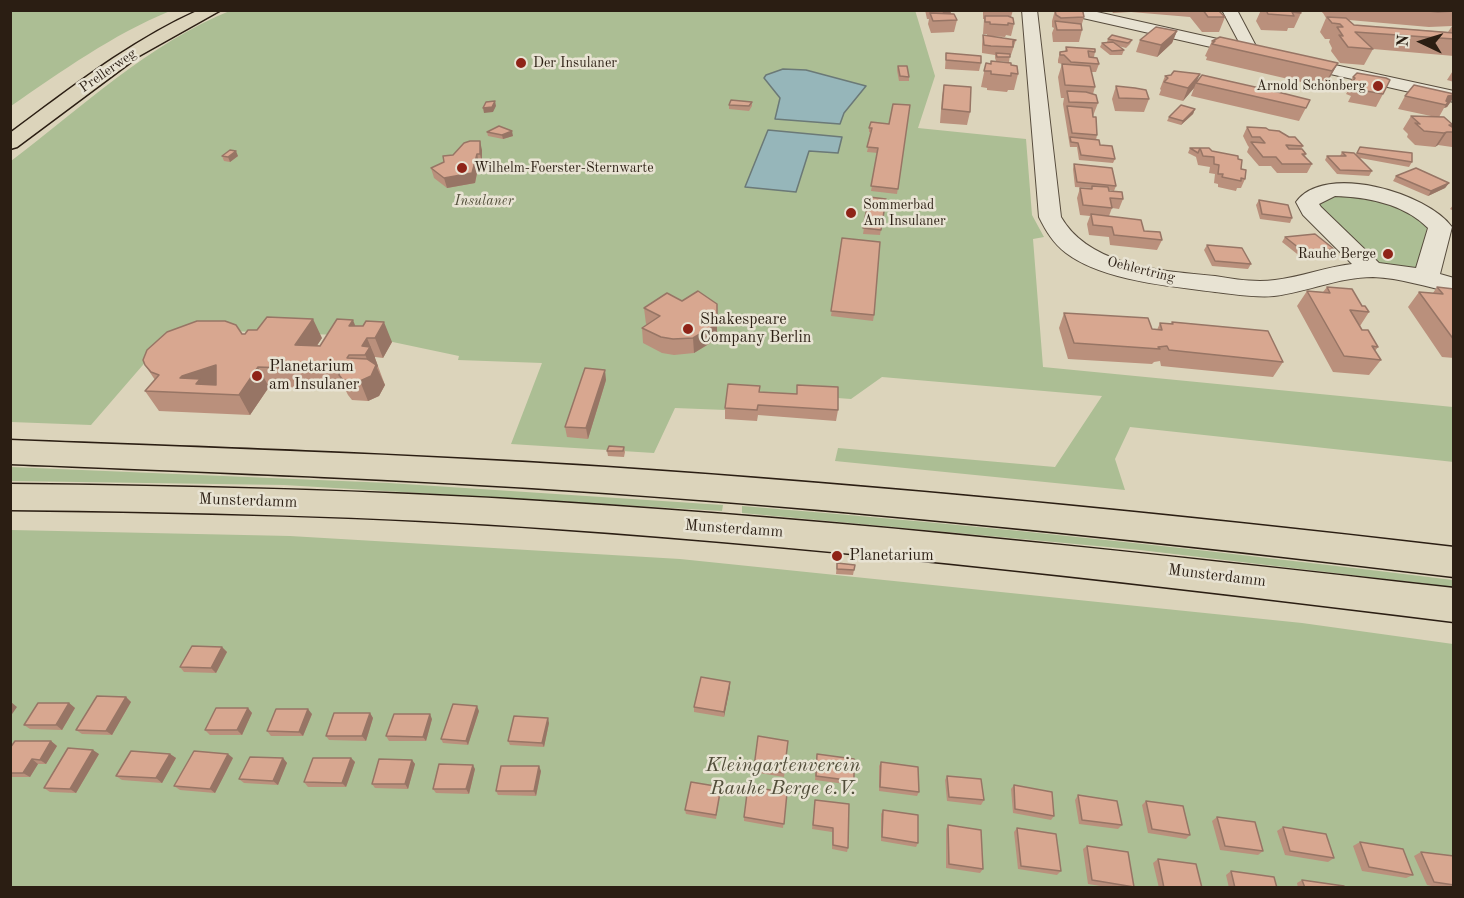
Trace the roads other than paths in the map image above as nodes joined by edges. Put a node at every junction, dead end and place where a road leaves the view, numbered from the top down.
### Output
1 (191, 10) edge
2 (213, 10) edge
3 (1029, 10) edge
4 (1065, 10) edge
5 (1229, 10) edge
6 (1247, 51) junction
7 (1454, 97) edge
8 (10, 124) edge
9 (10, 143) edge
10 (1372, 270) junction
11 (1426, 278) junction
12 (1454, 286) edge
13 (10, 452) edge
14 (10, 497) edge
15 (1454, 562) edge
16 (1454, 605) edge

1 - 8 main road, Prellerweg
2 - 9 main road, Prellerweg
3 - 10 street, Oehlertring
4 - 6 street
5 - 6 street
6 - 7 street
10 - 11 street, Oehlertring
10 - 11 street
11 - 12 street, Oehlertring
13 - 15 main road
14 - 16 main road, Munsterdamm

